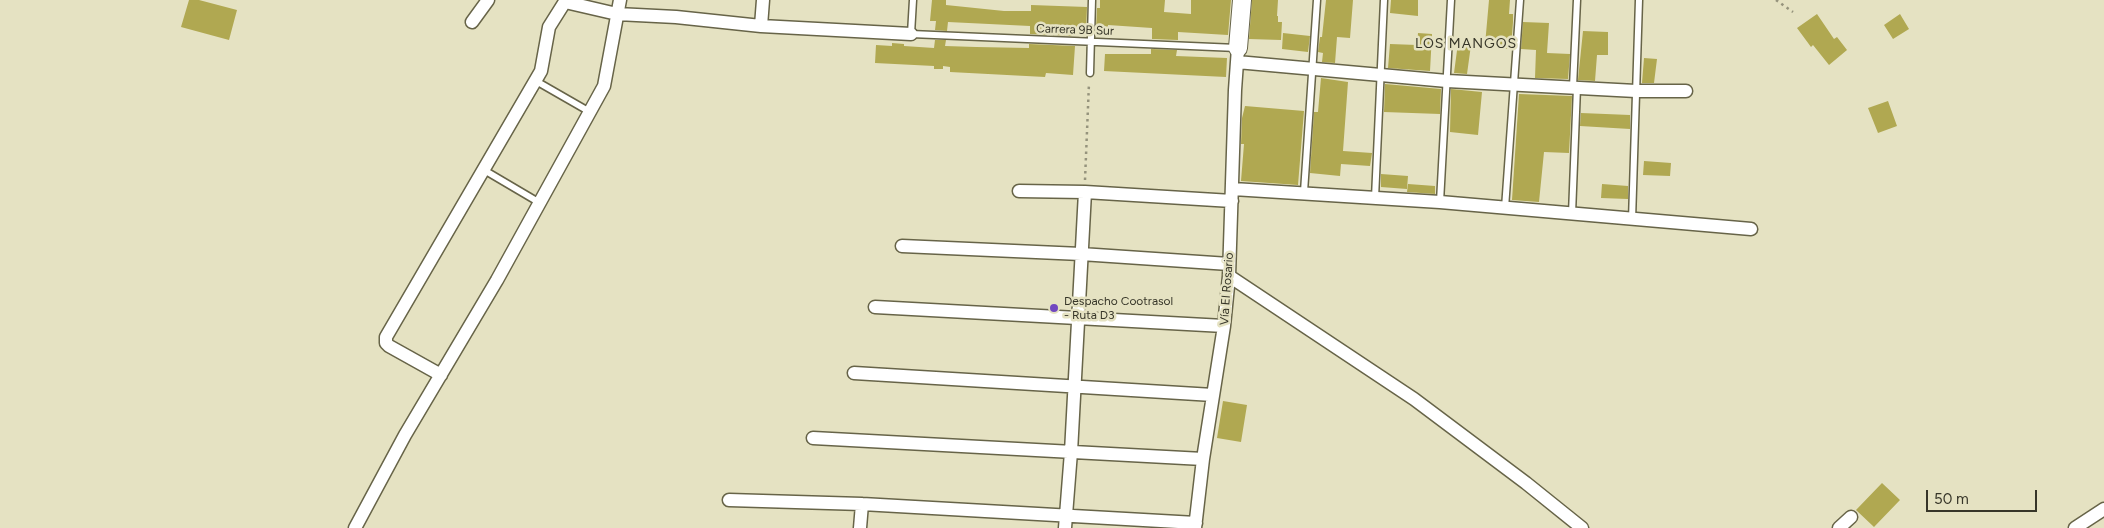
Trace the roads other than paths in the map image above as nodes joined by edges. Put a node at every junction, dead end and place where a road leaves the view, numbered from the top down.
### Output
1 (488, 0) edge
2 (620, 0) edge
3 (764, 0) edge
4 (913, 0) edge
5 (1092, 0) edge
6 (1242, 0) edge
7 (1317, 0) edge
8 (1384, 0) edge
9 (1451, 0) edge
10 (1520, 0) edge
11 (1577, 0) edge
12 (1639, 0) edge
13 (565, 1) edge
14 (617, 14) junction
15 (472, 22) dead end
16 (761, 26) junction
17 (911, 34) junction
18 (1090, 41) junction
19 (1237, 55) junction
20 (1313, 68) junction
21 (1090, 73) road end
22 (1381, 75) junction
23 (536, 81) junction
24 (1447, 81) junction
25 (1514, 83) junction
26 (1575, 87) junction
27 (1636, 91) junction
28 (1686, 91) dead end
29 (590, 112) junction
30 (484, 170) junction
31 (1019, 191) dead end
32 (1085, 192) junction
33 (1304, 192) junction
34 (1232, 195) junction
35 (1375, 198) junction
36 (1440, 202) junction
37 (540, 203) junction
38 (1505, 208) junction
39 (1572, 214) junction
40 (1632, 220) junction
41 (1752, 229) dead end
42 (902, 246) dead end
43 (1081, 254) junction
44 (1229, 270) junction
45 (876, 307) dead end
46 (1077, 317) junction
47 (1224, 326) junction
48 (854, 373) dead end
49 (441, 375) junction
50 (1073, 386) junction
51 (1213, 395) junction
52 (813, 438) dead end
53 (1071, 452) junction
54 (1203, 459) junction
55 (729, 500) dead end
56 (862, 504) junction
57 (2104, 509) edge
58 (1851, 517) dead end
59 (1066, 522) edge
60 (1196, 525) edge
61 (1578, 527) edge
62 (355, 528) edge
63 (860, 528) edge
64 (1839, 528) edge
65 (2075, 528) edge

1 - 15 street
2 - 14 street
3 - 16 street
4 - 17 lane
5 - 18 lane
6 - 19 street
7 - 20 lane
8 - 22 lane
9 - 24 lane
10 - 25 lane
11 - 26 lane
12 - 27 lane
13 - 14 street
13 - 23 street
14 - 16 street
14 - 29 street
16 - 17 street
17 - 18 lane, Carrera 9B Sur
18 - 19 lane, Carrera 9B Sur
18 - 21 lane
19 - 20 street
19 - 34 street, Vía El Rosario
20 - 22 street
20 - 33 lane
22 - 24 street
22 - 35 lane
23 - 29 lane
23 - 30 street
24 - 25 street
24 - 36 lane
25 - 26 street
25 - 38 lane
26 - 27 street
26 - 39 lane
27 - 28 street
27 - 40 lane
29 - 37 street
30 - 37 lane
30 - 49 street
31 - 32 street
32 - 34 street
32 - 43 street
33 - 34 street
33 - 35 street
34 - 44 street, Vía El Rosario
35 - 36 street
36 - 38 street
37 - 49 street
38 - 39 street
39 - 40 street
40 - 41 street
42 - 43 street
43 - 44 street
43 - 46 street
44 - 47 street, Vía El Rosario
44 - 61 street
45 - 46 street
46 - 47 street
46 - 50 street
47 - 51 street, Vía El Rosario
48 - 50 street
49 - 62 street
50 - 51 street
50 - 53 street
51 - 54 street, Vía El Rosario
52 - 53 street
53 - 54 street
53 - 59 street
54 - 60 street, Vía El Rosario
55 - 56 street
56 - 59 street
56 - 63 street
57 - 65 street
58 - 64 street
59 - 60 street

